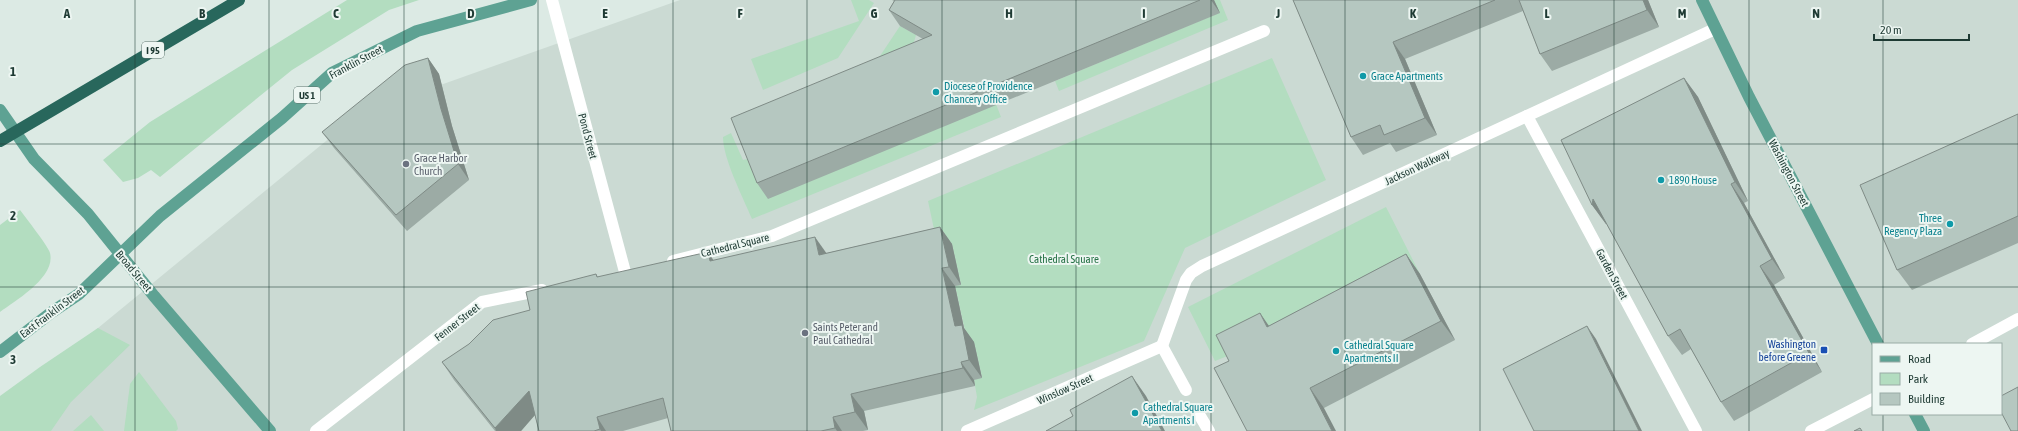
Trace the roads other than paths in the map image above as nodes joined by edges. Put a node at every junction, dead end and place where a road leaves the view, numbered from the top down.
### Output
1 (239, 0) edge
2 (531, 0) edge
3 (552, 0) edge
4 (1702, 0) edge
5 (1715, 30) junction
6 (1264, 31) dead end
7 (0, 110) edge
8 (1527, 116) junction
9 (0, 141) edge
10 (120, 255) junction
11 (662, 263) edge
12 (639, 269) edge
13 (624, 272) junction
14 (611, 275) edge
15 (555, 287) edge
16 (2018, 319) edge
17 (1877, 343) edge
18 (1974, 343) edge
19 (1162, 346) junction
20 (0, 352) edge
21 (1186, 390) dead end
22 (1872, 400) edge
23 (1916, 415) edge
24 (1200, 416) dead end
25 (270, 431) edge
26 (316, 431) edge
27 (967, 431) edge
28 (1209, 431) edge
29 (1696, 431) edge
30 (1811, 431) edge
31 (1924, 431) edge

1 - 9 highway, I 95
2 - 10 main road, Franklin Street / US 1
3 - 13 street, Pond Street
4 - 5 main road, Washington Street
5 - 8 street, Jackson Walkway
5 - 17 main road, Washington Street
6 - 11 street, Cathedral Square
7 - 10 main road, Broad Street
8 - 19 street, Jackson Walkway
8 - 29 street, Garden Street
10 - 20 main road, East Franklin Street
10 - 25 main road, Broad Street
12 - 13 street
13 - 14 street
15 - 26 street, Fenner Street
16 - 18 street
19 - 21 street
19 - 27 street, Winslow Street
22 - 30 street
23 - 31 main road
24 - 28 street

